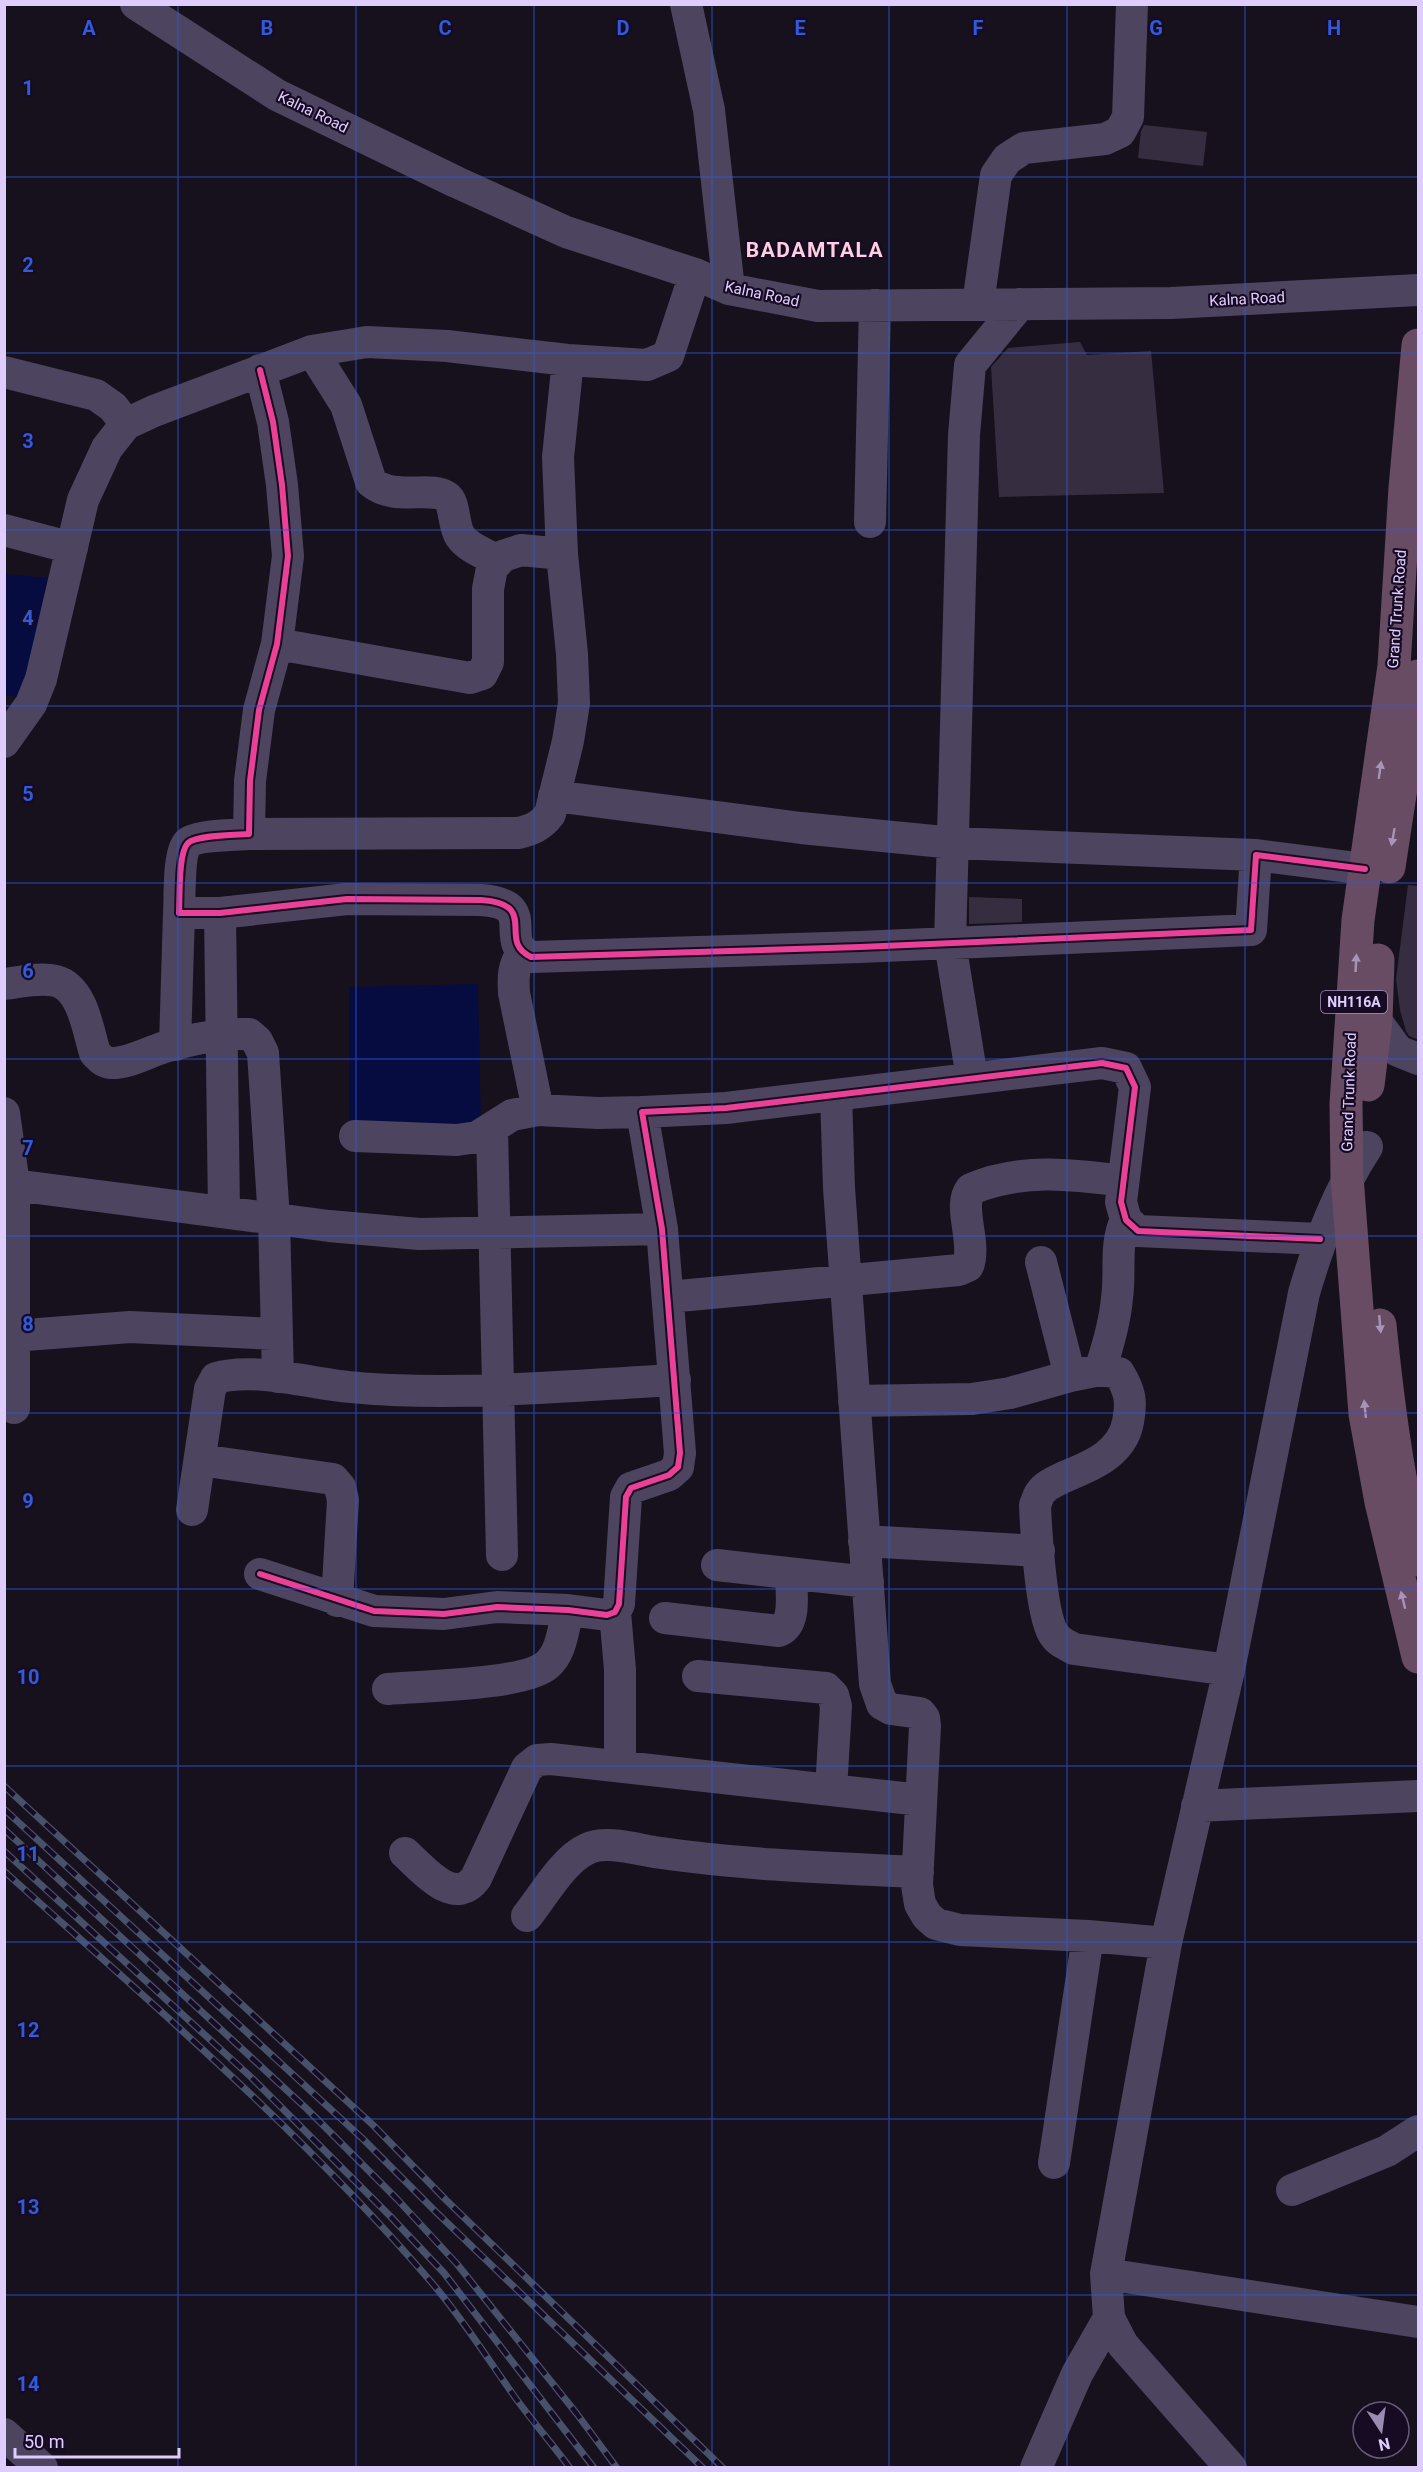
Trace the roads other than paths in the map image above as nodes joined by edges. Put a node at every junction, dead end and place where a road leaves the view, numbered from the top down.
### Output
1 (136, 4) edge
2 (686, 4) edge
3 (1132, 4) edge
4 (695, 274) junction
5 (729, 289) junction
6 (1419, 290) edge
7 (978, 304) junction
8 (1020, 304) junction
9 (875, 305) junction
10 (1419, 345) edge
11 (312, 351) junction
12 (568, 360) junction
13 (260, 370) junction
14 (4, 372) edge
15 (126, 424) junction
16 (870, 522) dead end
17 (4, 530) edge
18 (72, 548) junction
19 (562, 554) junction
20 (498, 561) junction
21 (277, 644) junction
22 (1419, 676) edge
23 (4, 742) edge
24 (554, 796) junction
25 (249, 834) junction
26 (954, 843) junction
27 (1256, 855) junction
28 (1365, 869) junction
29 (179, 913) junction
30 (220, 913) junction
31 (950, 943) junction
32 (522, 953) junction
33 (4, 984) edge
34 (1364, 1019) junction
35 (222, 1035) junction
36 (175, 1045) junction
37 (1384, 1058) edge
38 (972, 1078) junction
39 (836, 1095) junction
40 (538, 1110) junction
41 (642, 1112) junction
42 (4, 1113) edge
43 (492, 1130) junction
44 (355, 1136) dead end
45 (1366, 1147) junction
46 (1347, 1177) junction
47 (1123, 1180) junction
48 (14, 1185) junction
49 (224, 1211) junction
50 (274, 1219) junction
51 (1126, 1220) junction
52 (662, 1229) junction
53 (495, 1234) junction
54 (1320, 1239) junction
55 (1041, 1263) dead end
56 (8, 1267) edge
57 (848, 1280) junction
58 (668, 1297) junction
59 (277, 1334) junction
60 (13, 1336) junction
61 (1100, 1370) junction
62 (1070, 1376) junction
63 (279, 1377) junction
64 (675, 1380) junction
65 (499, 1389) junction
66 (854, 1401) junction
67 (14, 1408) dead end
68 (200, 1460) junction
69 (192, 1510) dead end
70 (1416, 1540) edge
71 (864, 1541) junction
72 (1039, 1551) junction
73 (502, 1555) dead end
74 (717, 1565) dead end
75 (260, 1574) dead end
76 (791, 1574) junction
77 (868, 1582) junction
78 (337, 1601) junction
79 (568, 1610) junction
80 (615, 1612) junction
81 (665, 1618) dead end
82 (1419, 1657) edge
83 (1229, 1670) junction
84 (698, 1676) dead end
85 (388, 1689) dead end
86 (620, 1766) junction
87 (831, 1790) junction
88 (1419, 1796) edge
89 (921, 1800) junction
90 (1197, 1806) junction
91 (405, 1853) dead end
92 (918, 1872) junction
93 (527, 1916) dead end
94 (1088, 1936) junction
95 (1166, 1943) junction
96 (1419, 2131) edge
97 (1054, 2163) dead end
98 (1292, 2190) dead end
99 (1106, 2274) junction
100 (1109, 2318) junction
101 (1419, 2322) edge
102 (4, 2434) edge
103 (42, 2468) edge
104 (1036, 2468) edge
105 (1231, 2468) edge

1 - 4 street, Kalna Road
2 - 5 street
3 - 7 street
4 - 5 street, Kalna Road
4 - 12 street
5 - 9 street, Kalna Road
6 - 8 street, Kalna Road
7 - 8 street, Kalna Road
7 - 9 street, Kalna Road
8 - 26 street
9 - 16 street
28 -> 10 highway, Grand Trunk Road / NH116A
11 - 12 street
11 - 13 street
11 - 20 street
12 - 19 street
13 - 15 street
13 - 21 street
14 - 15 street
15 - 18 street
17 - 18 street
18 - 23 street
19 - 20 street
19 - 24 street
20 - 21 street
21 - 25 street
22 -> 34 highway, Grand Trunk Road / NH116A
24 - 25 street
24 - 26 street
25 - 29 street
26 - 27 street
26 - 31 street
27 - 28 street
27 - 31 street
34 -> 28 highway, Grand Trunk Road / NH116A
29 - 30 street
29 - 36 street
30 - 32 street
30 - 35 street
31 - 32 street
31 - 38 street
32 - 40 street
33 - 36 street
34 - 37 highway, Grand Trunk Road / NH116A
35 - 36 street
35 - 49 street
35 - 50 street
37 - 45 highway, Grand Trunk Road / NH116A
37 - 46 highway, Grand Trunk Road / NH116A
38 - 39 street
38 - 47 street
39 - 41 street
39 - 57 street
40 - 41 street
40 - 43 street
41 - 52 street
42 - 48 street
43 - 44 street
43 - 53 street
45 - 46 street
45 -> 70 highway, Grand Trunk Road / NH116A
46 - 54 street
82 -> 46 highway, Grand Trunk Road / NH116A
47 - 51 street
47 - 57 street
48 - 49 street
48 - 56 street
49 - 50 street
50 - 53 street
50 - 59 street
51 - 54 street
51 - 61 street
52 - 53 street
52 - 58 street
53 - 65 street
54 - 83 street
55 - 62 street
56 - 60 street
57 - 58 street
57 - 66 street
58 - 64 street
59 - 60 street
59 - 63 street
60 - 67 street
61 - 62 street
61 - 72 street
62 - 66 street
63 - 65 street
63 - 68 street
64 - 65 street
64 - 80 street
65 - 73 street
66 - 71 street
68 - 69 street
68 - 78 street
71 - 72 street
71 - 77 street
72 - 83 street
74 - 76 street
75 - 78 street
76 - 77 street
76 - 81 street
77 - 89 street
78 - 79 street
79 - 80 street
79 - 85 street
80 - 86 street
83 - 90 street
84 - 87 street
86 - 87 street
86 - 91 street
87 - 89 street
88 - 90 street
89 - 92 street
90 - 95 street
92 - 93 street
92 - 94 street
94 - 95 street
94 - 97 street
95 - 99 street
96 - 98 street
99 - 100 street
99 - 101 street
100 - 104 street
100 - 105 street
102 - 103 street

